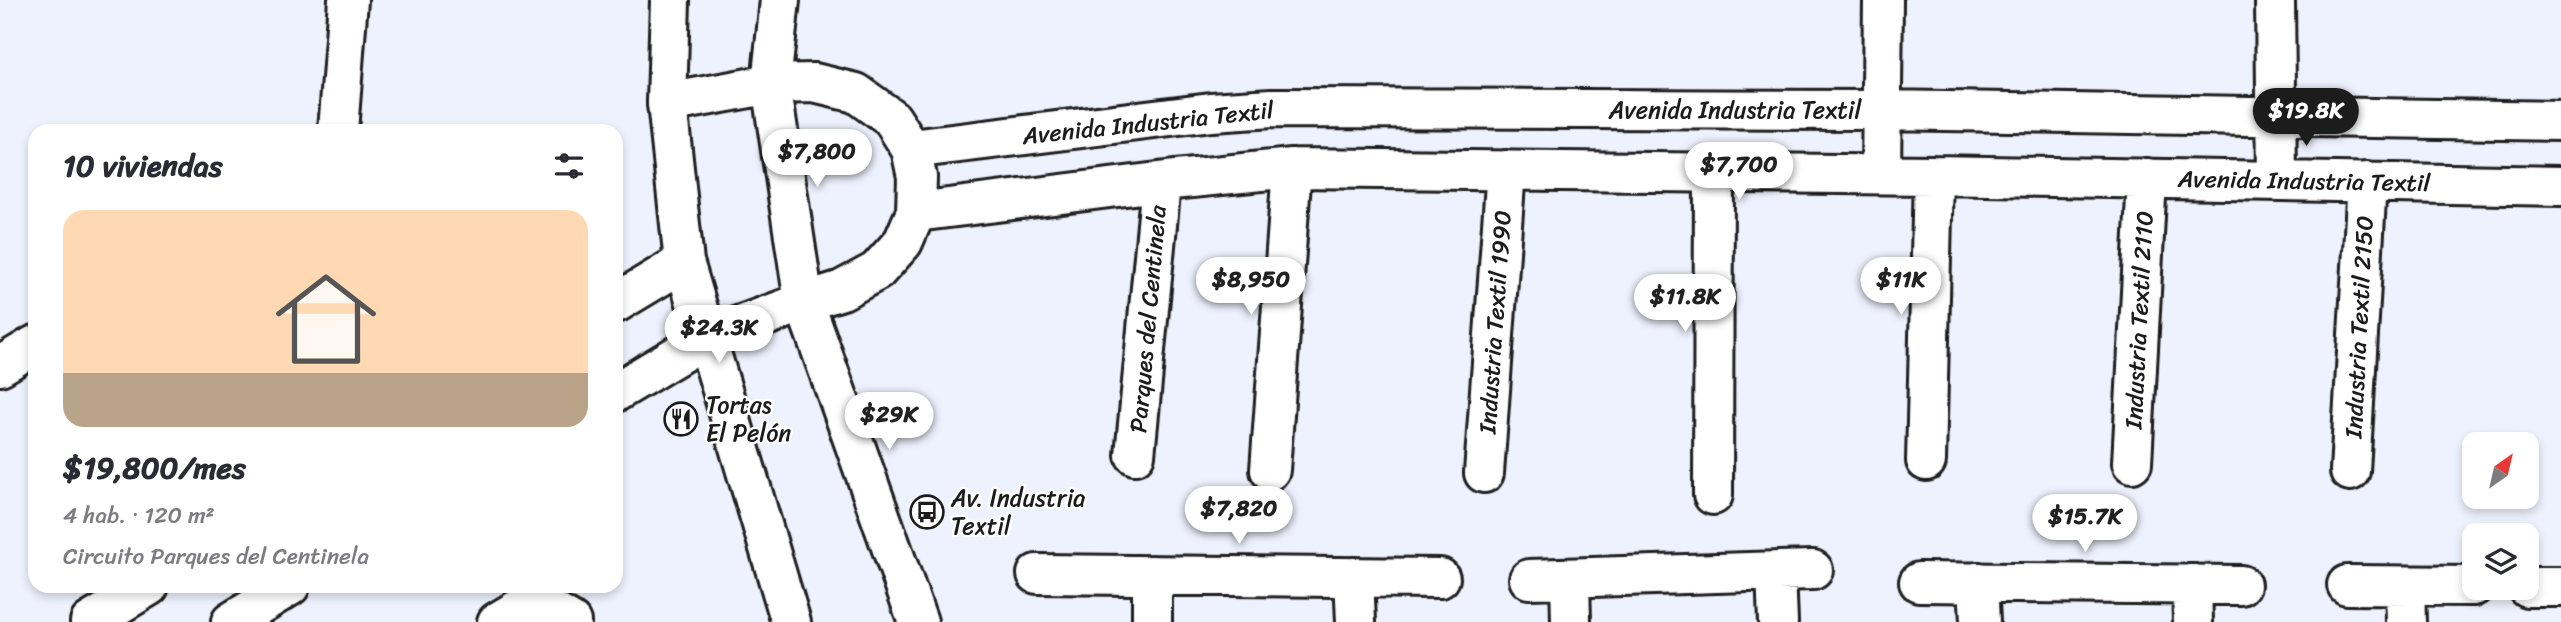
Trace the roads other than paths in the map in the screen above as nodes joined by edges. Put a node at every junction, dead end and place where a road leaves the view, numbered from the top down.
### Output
1 (348, 0) edge
2 (670, 0) edge
3 (780, 0) edge
4 (1883, 0) edge
5 (2275, 0) edge
6 (771, 84) junction
7 (667, 103) junction
8 (1881, 110) junction
9 (2275, 117) junction
10 (2561, 121) edge
11 (339, 124) edge
12 (911, 149) junction
13 (1292, 168) junction
14 (1506, 170) junction
15 (1714, 172) junction
16 (1881, 174) junction
17 (1933, 175) junction
18 (2147, 178) junction
19 (2277, 181) junction
20 (2367, 182) junction
21 (1161, 183) junction
22 (2561, 186) edge
23 (916, 212) junction
24 (684, 262) junction
25 (623, 299) edge
26 (804, 302) junction
27 (706, 338) junction
28 (28, 349) edge
29 (0, 366) edge
30 (623, 388) edge
31 (1135, 455) dead end
32 (1926, 461) dead end
33 (2132, 463) dead end
34 (1270, 470) dead end
35 (2350, 471) dead end
36 (1483, 473) dead end
37 (1713, 495) dead end
38 (1037, 574) dead end
39 (1152, 575) junction
40 (1354, 577) junction
41 (1440, 578) dead end
42 (1529, 579) dead end
43 (1570, 579) junction
44 (1919, 582) dead end
45 (1978, 582) junction
46 (2192, 584) junction
47 (2241, 584) dead end
48 (2347, 585) dead end
49 (2539, 587) edge
50 (2561, 587) edge
51 (2462, 589) edge
52 (138, 593) edge
53 (279, 593) edge
54 (2405, 604) edge
55 (509, 614) edge
56 (90, 622) edge
57 (231, 622) edge
58 (571, 622) edge
59 (791, 622) edge
60 (918, 622) edge
61 (1152, 622) edge
62 (1356, 622) edge
63 (1570, 622) edge
64 (1778, 622) edge
65 (1980, 622) edge
66 (2193, 622) edge

1 - 11 street
2 - 7 street
3 - 6 street
4 - 8 street
5 - 9 street
6 - 7 street
6 - 12 street
6 - 26 street
7 - 24 street
8 - 9 street, Avenida Industria Textil
8 - 12 street, Avenida Industria Textil
8 - 16 street
9 - 10 street, Avenida Industria Textil
9 - 19 street
12 - 23 street
13 - 14 street, Avenida Industria Textil
13 - 21 street, Avenida Industria Textil
13 - 34 street
14 - 15 street, Avenida Industria Textil
14 - 36 street, Industria Textil 1990
15 - 16 street, Avenida Industria Textil
15 - 37 street
16 - 17 street, Avenida Industria Textil
17 - 18 street, Avenida Industria Textil
17 - 32 street
18 - 19 street, Avenida Industria Textil
18 - 33 street, Industria Textil 2110
19 - 20 street, Avenida Industria Textil
20 - 22 street, Avenida Industria Textil
20 - 35 street, Industria Textil 2150
21 - 23 street, Avenida Industria Textil
21 - 31 street, Parques del Centinela
23 - 26 street
24 - 25 street
24 - 27 street
26 - 27 street
26 - 60 street
27 - 30 street
27 - 59 street
28 - 29 street
38 - 39 street
39 - 40 street
39 - 61 street
40 - 41 street
40 - 62 street
42 - 43 street
43 - 63 street
43 - 64 street
44 - 45 street
45 - 46 street
45 - 65 street
46 - 47 street
46 - 66 street
48 - 54 street
49 - 50 street
51 - 54 street
52 - 56 street
53 - 57 street
55 - 58 street

